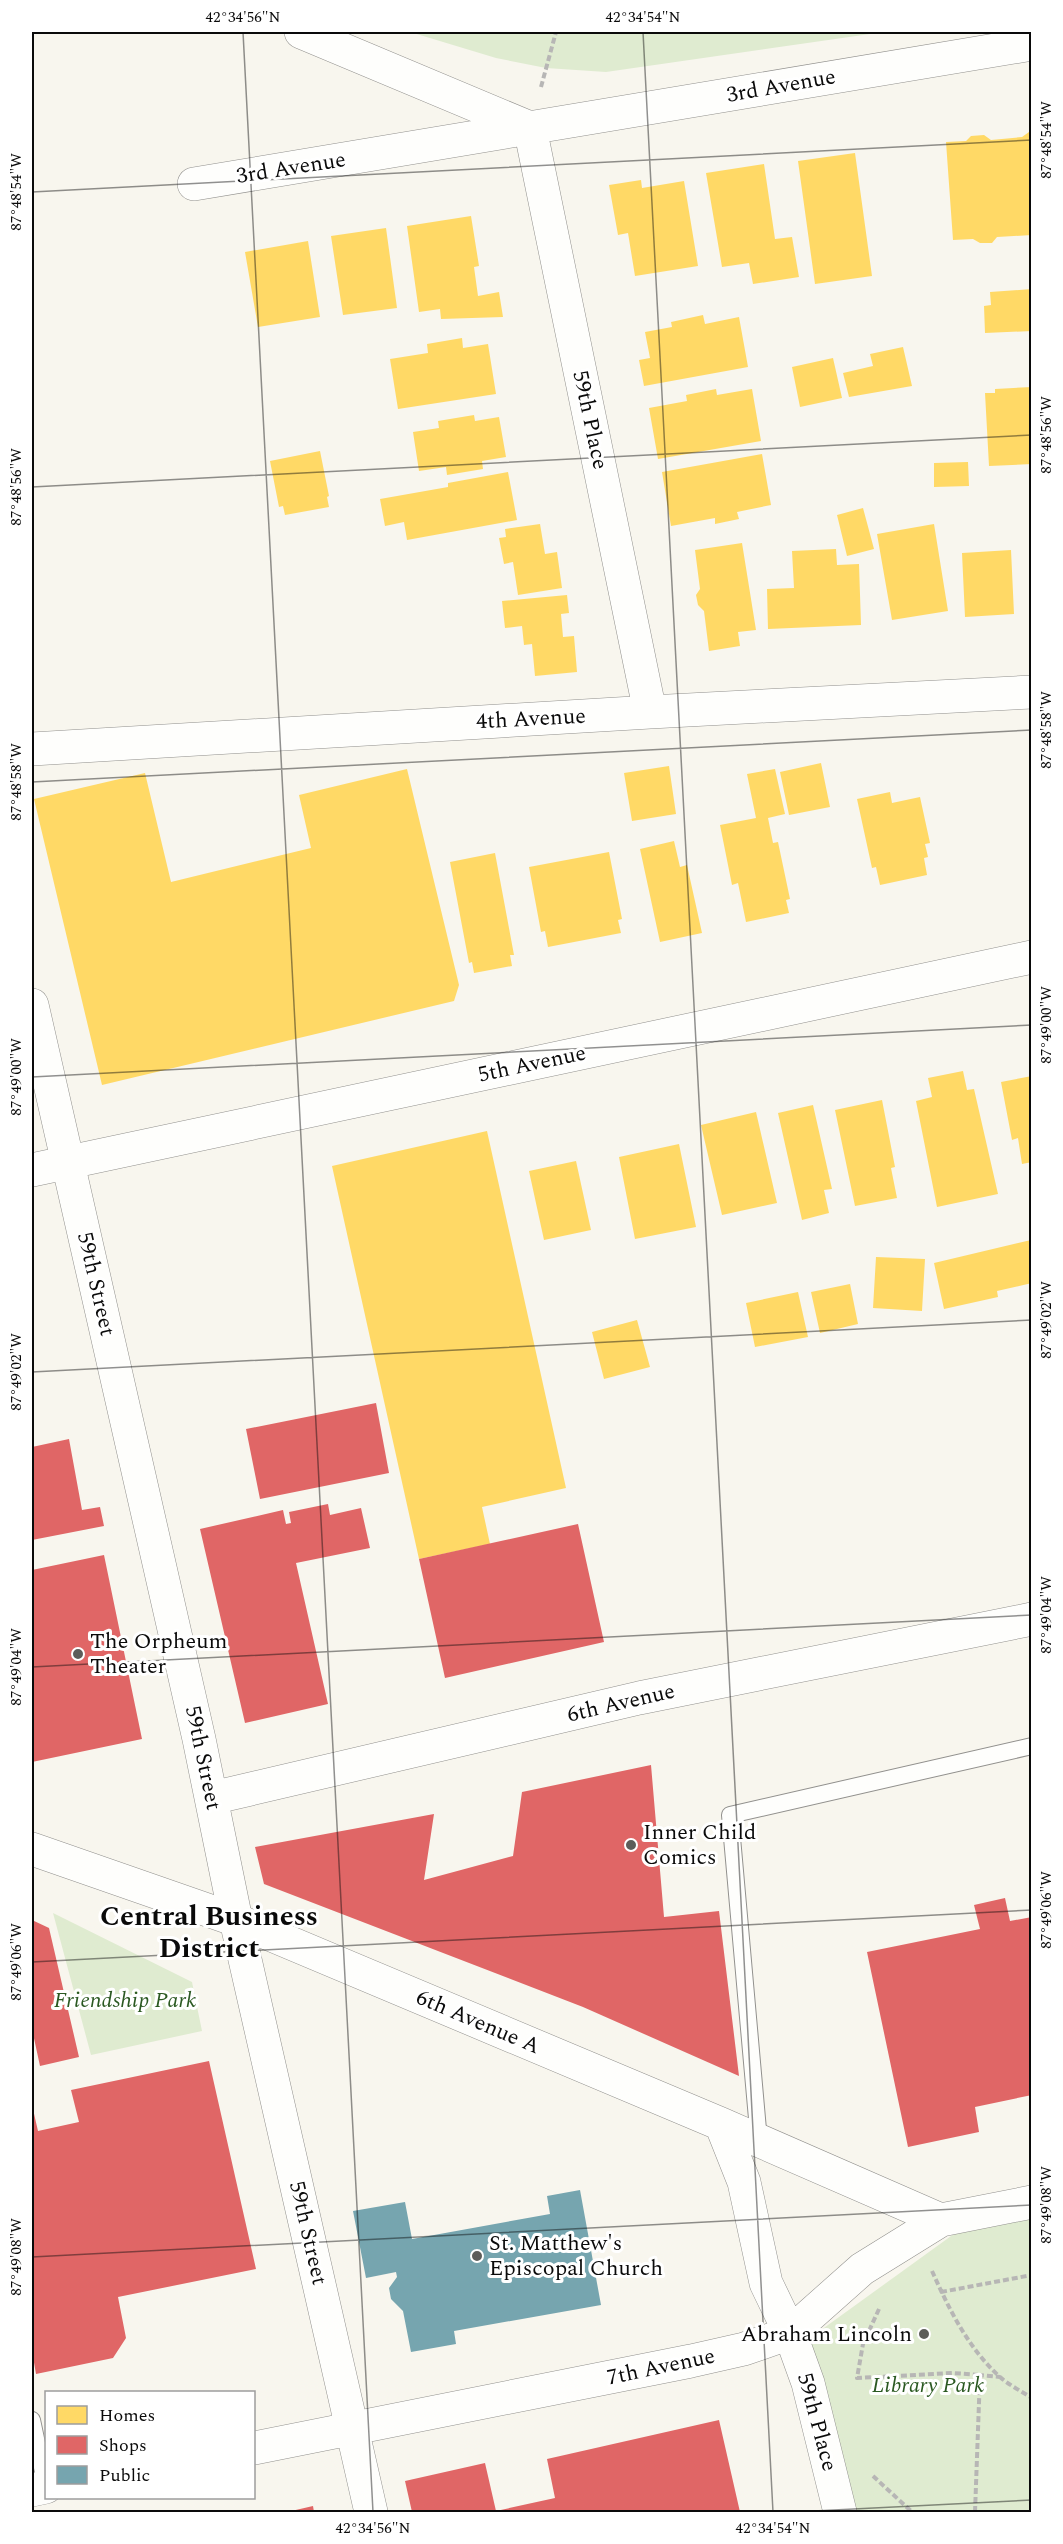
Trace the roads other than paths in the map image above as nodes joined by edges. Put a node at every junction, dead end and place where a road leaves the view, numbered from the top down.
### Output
1 (301, 32) edge
2 (1032, 44) edge
3 (530, 128) junction
4 (194, 184) dead end
5 (1032, 692) edge
6 (650, 712) junction
7 (32, 749) edge
8 (1032, 957) edge
9 (32, 1005) edge
10 (68, 1162) junction
11 (32, 1170) edge
12 (1032, 1619) edge
13 (1032, 1746) edge
14 (212, 1798) junction
15 (32, 1849) edge
16 (236, 1920) junction
17 (721, 2124) junction
18 (759, 2141) junction
19 (1032, 2202) edge
20 (941, 2220) junction
21 (790, 2333) junction
22 (32, 2420) edge
23 (352, 2429) junction
24 (255, 2448) edge
25 (45, 2481) edge
26 (371, 2512) edge
27 (840, 2512) edge

1 - 3 street
2 - 3 street, 3rd Avenue
3 - 4 street, 3rd Avenue
3 - 6 street, 59th Place
5 - 6 street, 4th Avenue
6 - 7 street, 4th Avenue
8 - 10 street, 5th Avenue
9 - 10 street, 59th Street
10 - 11 street, 5th Avenue
10 - 14 street, 59th Street
12 - 14 street, 6th Avenue
13 - 18 lane
14 - 16 street, 59th Street
15 - 16 street
16 - 17 street, 6th Avenue A
16 - 23 street, 59th Street
17 - 18 street, 6th Avenue A
17 - 21 street
18 - 20 street, 6th Avenue A
19 - 20 street, 7th Avenue
20 - 21 street, 7th Avenue
21 - 23 street, 7th Avenue
21 - 27 street, 59th Place
22 - 25 lane
23 - 24 street, 7th Avenue
23 - 26 street, 59th Street

